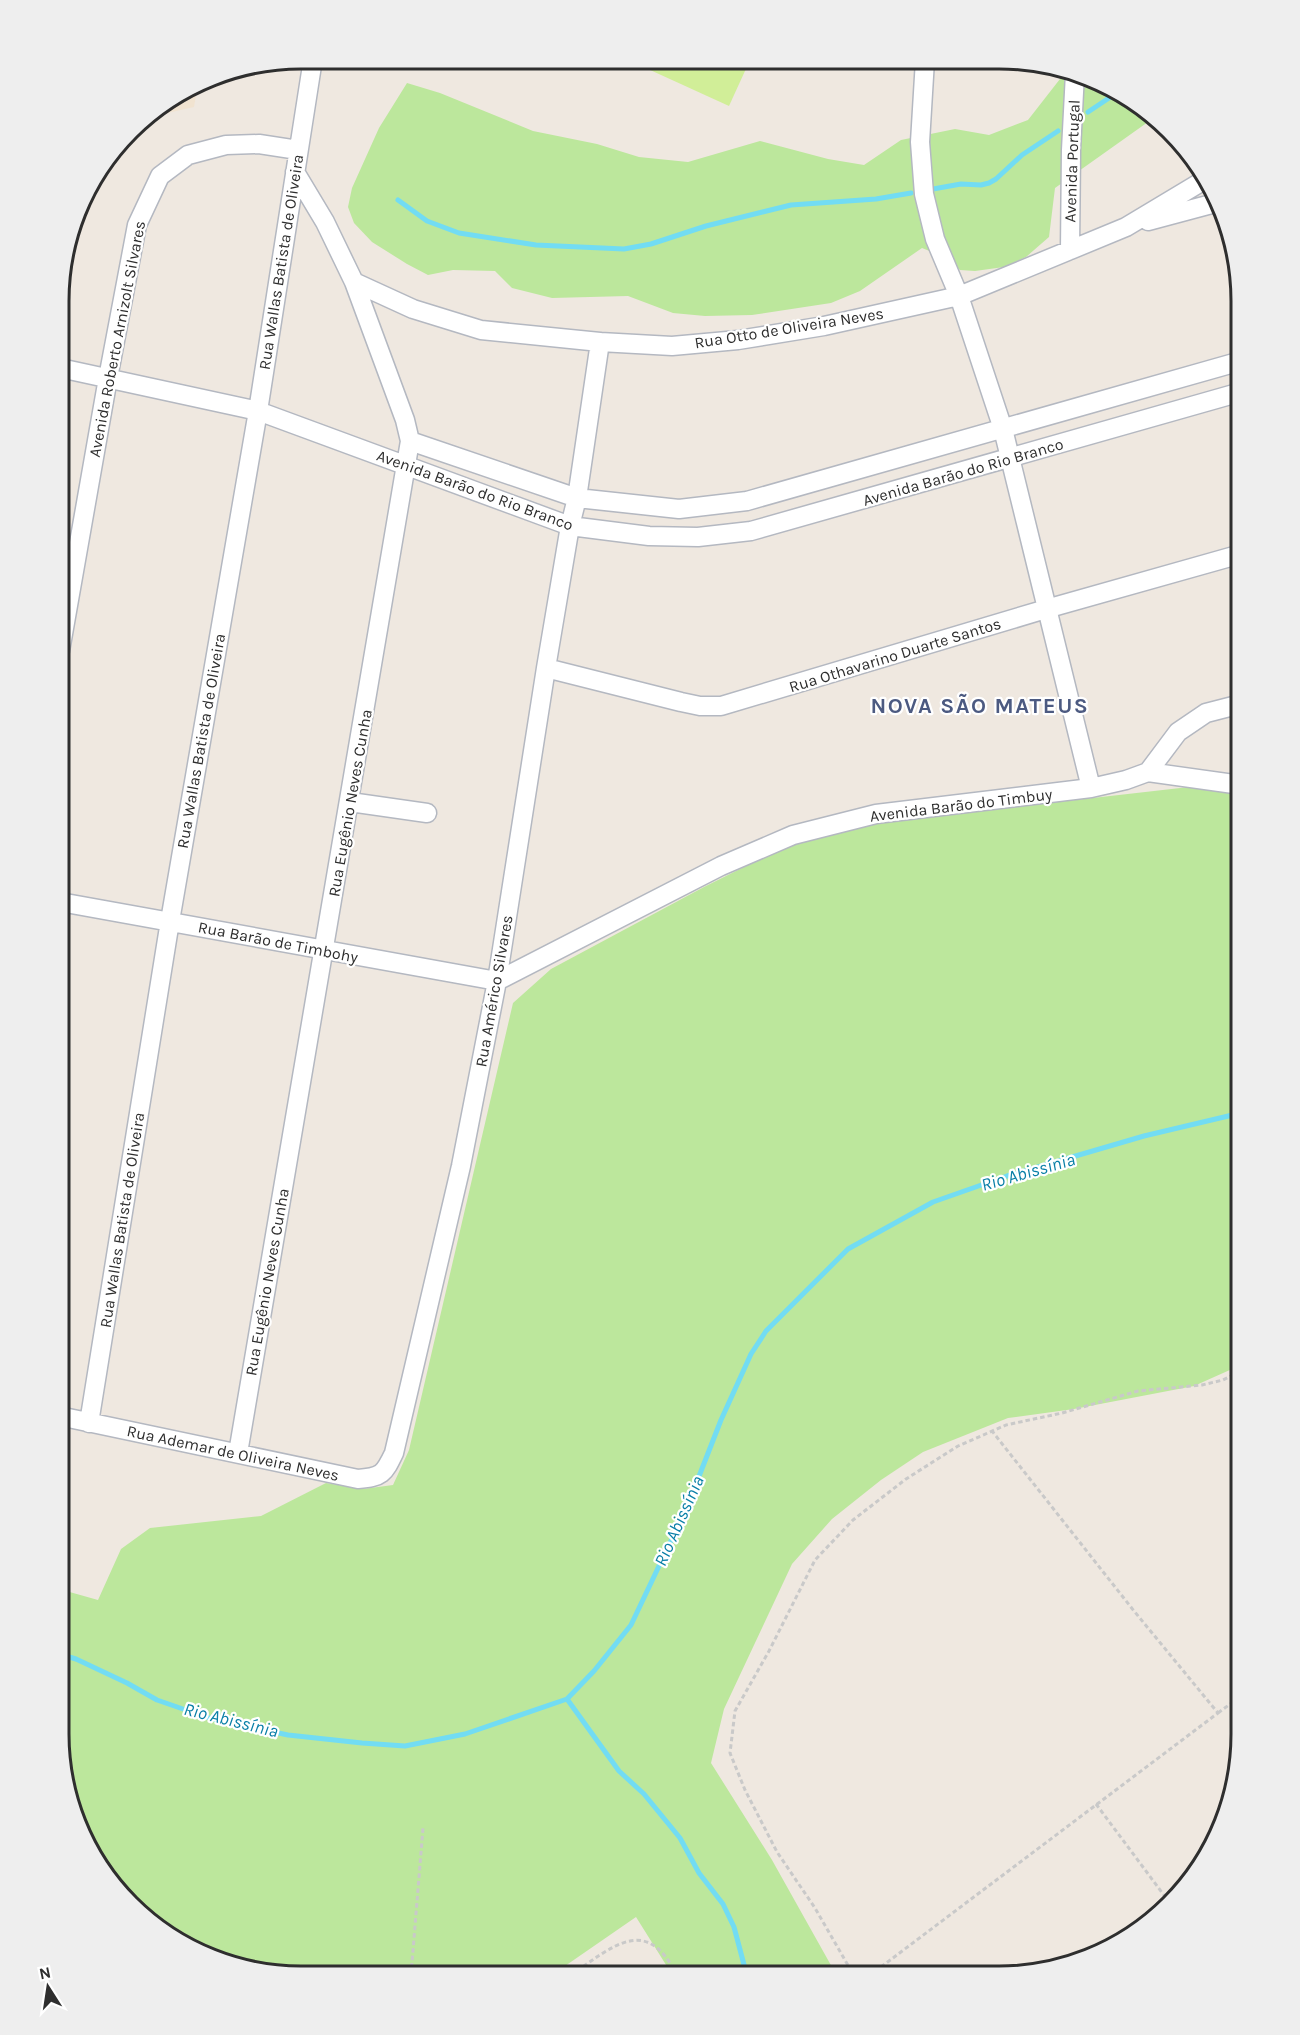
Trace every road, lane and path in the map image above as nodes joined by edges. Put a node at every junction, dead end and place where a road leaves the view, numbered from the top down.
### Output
1 (311, 69) edge
2 (924, 69) edge
3 (1075, 82) edge
4 (298, 150) junction
5 (295, 172) junction
6 (1199, 183) edge
7 (1210, 205) edge
8 (1125, 227) junction
9 (1070, 250) junction
10 (354, 282) junction
11 (959, 296) junction
12 (600, 342) junction
13 (1231, 365) edge
14 (69, 370) edge
15 (108, 378) junction
16 (1231, 395) edge
17 (258, 411) junction
18 (1003, 429) junction
19 (410, 441) junction
20 (1010, 459) junction
21 (407, 466) junction
22 (577, 498) junction
23 (747, 501) junction
24 (570, 526) junction
25 (751, 531) junction
26 (1231, 557) edge
27 (69, 600) edge
28 (1046, 609) junction
29 (546, 668) junction
30 (1231, 707) edge
31 (1148, 771) junction
32 (1231, 783) edge
33 (1091, 788) junction
34 (350, 802) junction
35 (427, 813) dead end
36 (69, 904) edge
37 (170, 921) junction
38 (324, 951) junction
39 (497, 981) junction
40 (1231, 1376) edge
41 (69, 1418) edge
42 (89, 1423) junction
43 (992, 1431) junction
44 (238, 1453) junction
45 (394, 1453) joint
46 (1231, 1703) edge
47 (1218, 1713) junction
48 (1096, 1804) junction
49 (423, 1828) dead end
50 (1165, 1896) edge
51 (412, 1966) edge
52 (584, 1966) edge
53 (673, 1966) edge
54 (848, 1966) edge
55 (882, 1966) edge

1 - 4 street, Rua Wallas Batista de Oliveira
2 - 11 street
3 - 9 street, Avenida Portugal
4 - 5 street, Rua Wallas Batista de Oliveira
4 - 15 street, Avenida Roberto Arnizolt Silvares
5 - 10 street, Rua Eugênio Neves Cunha
5 - 17 street, Rua Wallas Batista de Oliveira
6 - 8 street, Rua Otto de Oliveira Neves
7 - 8 street
8 - 9 street, Rua Otto de Oliveira Neves
9 - 11 street, Rua Otto de Oliveira Neves
10 - 12 street, Rua Otto de Oliveira Neves
10 - 19 street, Rua Eugênio Neves Cunha
11 - 12 street, Rua Otto de Oliveira Neves
11 - 18 street
12 - 22 street, Rua Américo Silvares
13 - 18 street, Avenida Barão do Rio Branco
14 - 15 street, Avenida Barão do Rio Branco
15 - 17 street, Avenida Barão do Rio Branco
15 - 27 street, Avenida Roberto Arnizolt Silvares
16 - 20 street, Avenida Barão do Rio Branco
17 - 21 street, Avenida Barão do Rio Branco
17 - 37 street, Rua Wallas Batista de Oliveira
18 - 20 street
18 - 23 street, Avenida Barão do Rio Branco
19 - 21 street, Rua Eugênio Neves Cunha
19 - 22 street, Avenida Barão do Rio Branco
20 - 25 street, Avenida Barão do Rio Branco
20 - 28 street
21 - 24 street, Avenida Barão do Rio Branco
21 - 34 street, Rua Eugênio Neves Cunha
22 - 23 street, Avenida Barão do Rio Branco
22 - 24 street, Rua Américo Silvares
23 - 25 street
24 - 25 street, Avenida Barão do Rio Branco
24 - 29 street, Rua Américo Silvares
26 - 28 street, Rua Othavarino Duarte Santos
28 - 29 street, Rua Othavarino Duarte Santos
28 - 33 street
29 - 39 street, Rua Américo Silvares
30 - 31 street
31 - 32 street, Avenida Barão do Timbuy
31 - 33 street, Avenida Barão do Timbuy
33 - 39 street, Avenida Barão do Timbuy
34 - 35 street
34 - 38 street, Rua Eugênio Neves Cunha
36 - 37 street, Rua Barão de Timbohy
37 - 38 street, Rua Barão de Timbohy
37 - 42 street, Rua Wallas Batista de Oliveira
38 - 39 street, Rua Barão de Timbohy
38 - 44 street, Rua Eugênio Neves Cunha
39 - 45 street, Rua Américo Silvares
40 - 43 path
41 - 42 street, Rua Ademar de Oliveira Neves
42 - 44 street, Rua Ademar de Oliveira Neves
43 - 47 path
43 - 54 path
44 - 45 street, Rua Ademar de Oliveira Neves
46 - 47 path
47 - 48 path
48 - 50 path
48 - 55 path
49 - 51 path
52 - 53 path

